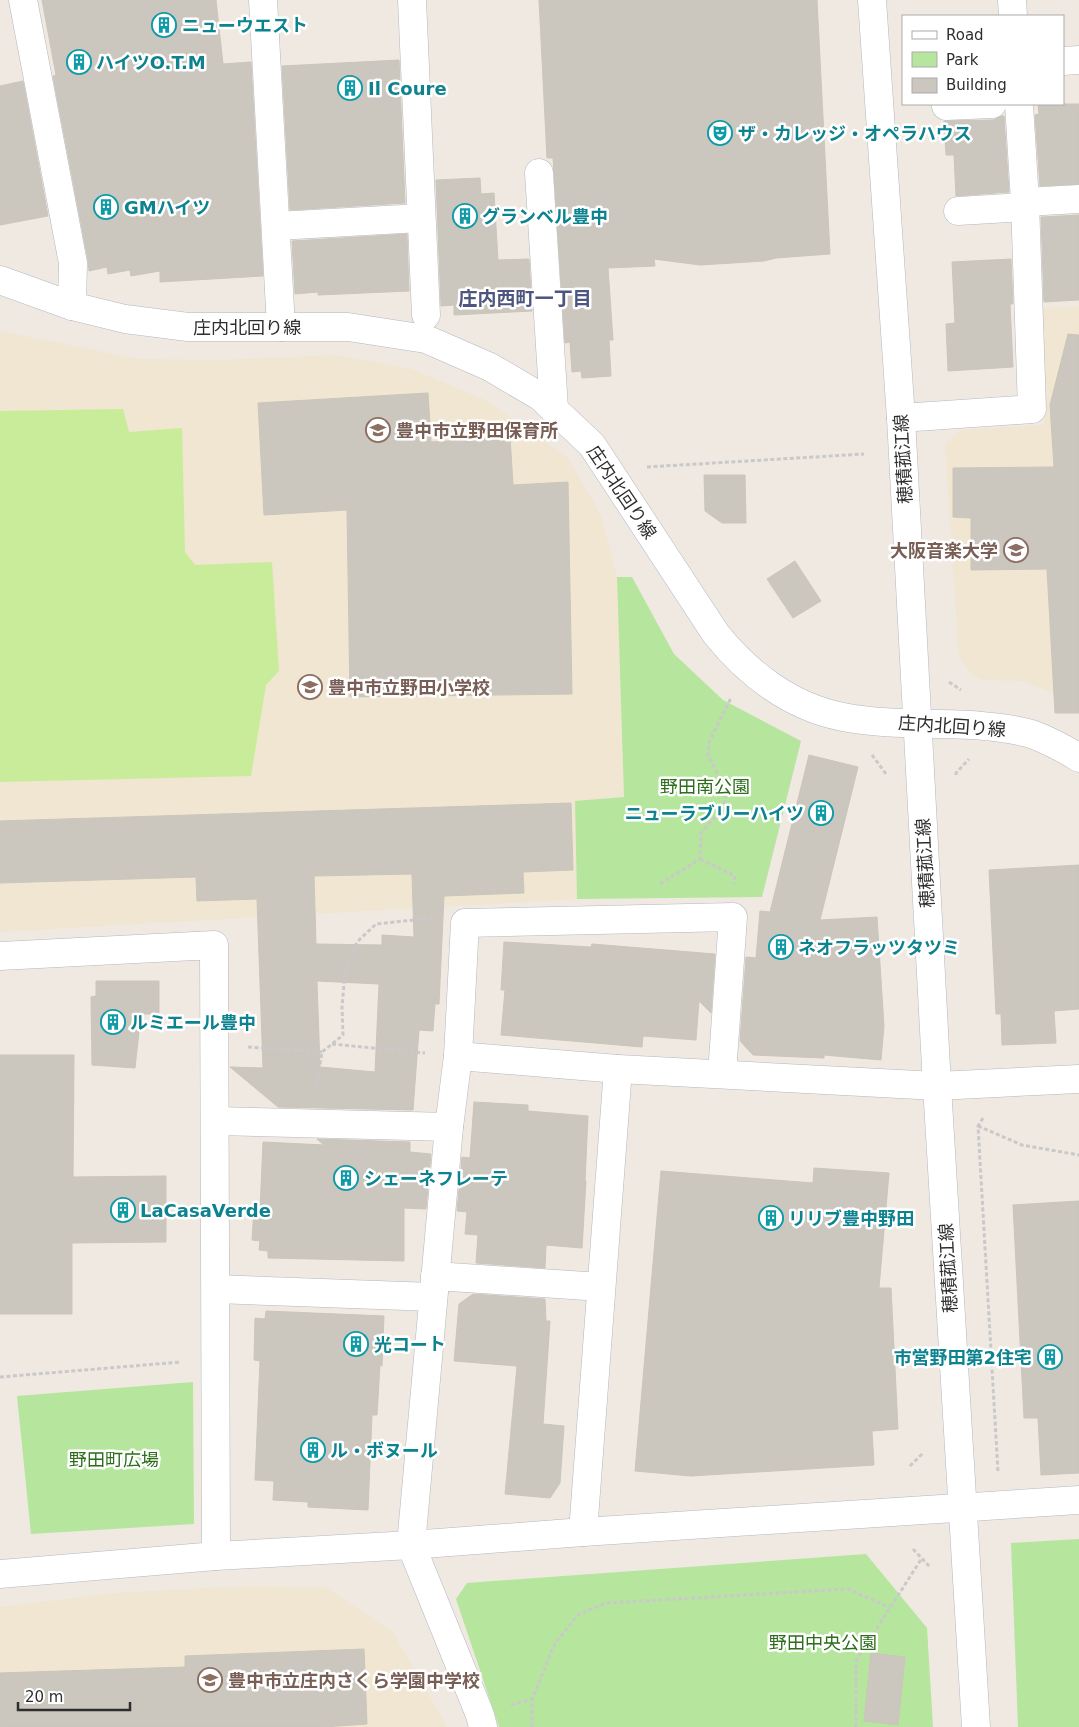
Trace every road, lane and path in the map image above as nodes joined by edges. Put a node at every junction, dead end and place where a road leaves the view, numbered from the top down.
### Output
1 (23, 0) edge
2 (263, 0) edge
3 (412, 0) edge
4 (872, 0) edge
5 (1012, 0) edge
6 (1013, 15) edge
7 (1079, 60) edge
8 (1064, 61) edge
9 (969, 105) edge
10 (1019, 105) edge
11 (946, 106) dead end
12 (539, 173) dead end
13 (1079, 198) edge
14 (1024, 204) junction
15 (958, 211) dead end
16 (421, 218) junction
17 (276, 226) junction
18 (0, 280) edge
19 (72, 306) junction
20 (426, 315) dead end
21 (282, 327) junction
22 (554, 410) junction
23 (901, 418) junction
24 (864, 454) dead end
25 (639, 468) dead end
26 (733, 693) dead end
27 (918, 723) junction
28 (868, 750) dead end
29 (973, 755) dead end
30 (1079, 758) edge
31 (956, 782) dead end
32 (886, 783) dead end
33 (650, 919) junction
34 (465, 923) junction
35 (0, 956) edge
36 (332, 1044) junction
37 (215, 1045) junction
38 (322, 1052) junction
39 (458, 1056) junction
40 (618, 1069) junction
41 (722, 1074) junction
42 (1079, 1079) edge
43 (937, 1086) junction
44 (216, 1121) junction
45 (316, 1123) junction
46 (449, 1127) junction
47 (1079, 1154) edge
48 (434, 1286) junction
49 (601, 1287) junction
50 (216, 1289) junction
51 (214, 1359) junction
52 (0, 1377) edge
53 (997, 1451) dead end
54 (924, 1455) dead end
55 (910, 1466) dead end
56 (1079, 1500) edge
57 (962, 1508) junction
58 (583, 1532) junction
59 (411, 1545) junction
60 (914, 1549) dead end
61 (216, 1556) junction
62 (922, 1558) junction
63 (930, 1567) dead end
64 (0, 1574) edge
65 (889, 1607) junction
66 (483, 1727) edge
67 (532, 1727) edge
68 (856, 1727) edge
69 (976, 1727) edge

1 - 19 street
2 - 17 street
3 - 16 street
4 - 23 street, 穂積菰江線
5 - 6 street
7 - 8 street
9 - 11 street
10 - 14 street
12 - 22 street
13 - 14 street
14 - 15 street
14 - 23 street
16 - 17 street
16 - 20 street
17 - 21 street
18 - 19 street, 庄内北回り線
19 - 21 street, 庄内北回り線
21 - 22 street, 庄内北回り線
22 - 27 street, 庄内北回り線
23 - 27 street, 穂積菰江線
24 - 25 path
26 - 33 path
27 - 30 street, 庄内北回り線
27 - 43 street, 穂積菰江線
28 - 32 path
29 - 31 path
33 - 34 street
33 - 41 street
34 - 36 path
34 - 39 street
35 - 37 street
36 - 38 path
36 - 39 path
37 - 38 path
37 - 44 street
38 - 45 path
39 - 40 street
39 - 46 street
40 - 41 street
40 - 49 street
41 - 43 street
42 - 43 street
43 - 57 street, 穂積菰江線
44 - 45 street
44 - 50 street
45 - 46 street
46 - 48 street
47 - 53 path
48 - 49 street
48 - 50 street
48 - 59 street
49 - 58 street
50 - 51 street
51 - 52 path
51 - 61 street
54 - 55 path
56 - 57 street
57 - 58 street
57 - 69 street, 穂積菰江線
58 - 59 street
59 - 61 street
59 - 66 street
60 - 62 path
61 - 64 street
62 - 63 path
62 - 65 path
65 - 67 path
65 - 68 path

